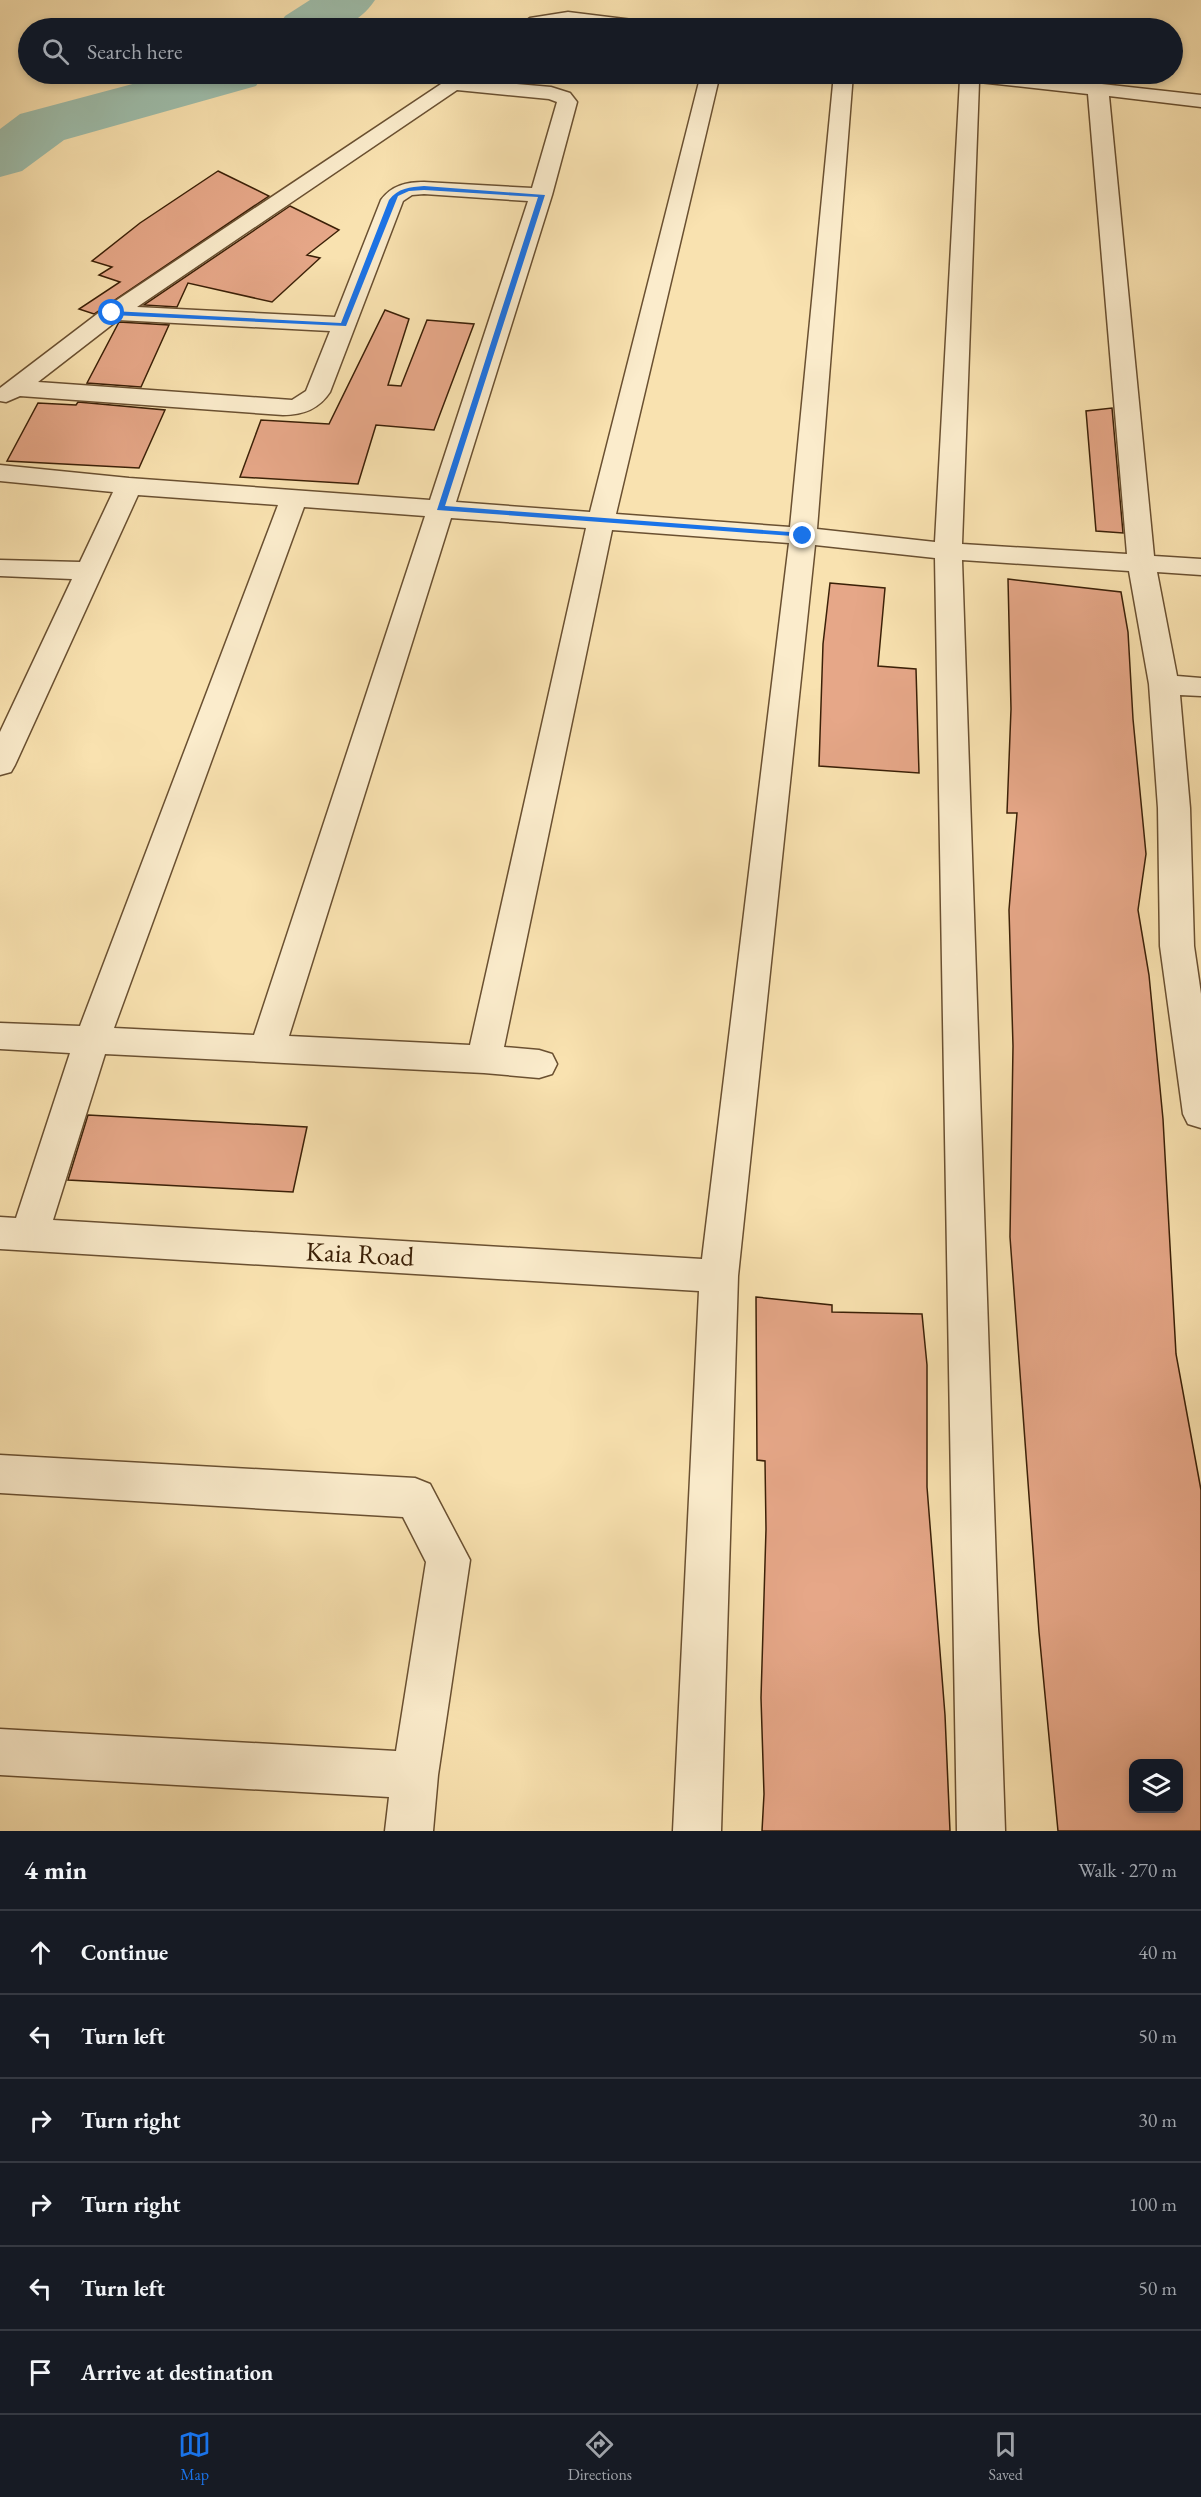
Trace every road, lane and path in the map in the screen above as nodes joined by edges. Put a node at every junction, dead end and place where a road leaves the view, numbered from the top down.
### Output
1 (556, 18) edge
2 (578, 18) edge
3 (453, 84) edge
4 (492, 84) edge
5 (709, 84) edge
6 (843, 84) edge
7 (970, 84) edge
8 (1050, 84) edge
9 (1098, 90) junction
10 (1201, 101) edge
11 (541, 195) junction
12 (112, 313) junction
13 (344, 325) junction
14 (7, 394) edge
15 (0, 473) edge
16 (129, 486) junction
17 (294, 497) junction
18 (440, 508) junction
19 (601, 521) junction
20 (803, 536) junction
21 (948, 551) junction
22 (1141, 563) junction
23 (1201, 567) edge
24 (0, 568) edge
25 (90, 571) junction
26 (1164, 684) junction
27 (1201, 687) edge
28 (0, 765) edge
29 (1187, 809) edge
30 (1189, 947) edge
31 (0, 1036) edge
32 (92, 1040) junction
33 (267, 1049) junction
34 (484, 1059) junction
35 (538, 1064) dead end
36 (1201, 1114) edge
37 (14, 1234) edge
38 (719, 1276) junction
39 (0, 1474) edge
40 (0, 1752) edge
41 (415, 1775) junction
42 (410, 1831) edge
43 (697, 1831) edge
44 (981, 1831) edge

1 - 2 street
3 - 12 street
4 - 11 street
5 - 19 street
6 - 20 street
7 - 21 street
8 - 9 street
9 - 10 street
9 - 22 street
11 - 13 street
11 - 18 street
12 - 13 street
12 - 14 street
13 - 14 street
15 - 16 street
16 - 17 street
16 - 25 street
17 - 18 street
17 - 32 street
18 - 19 street
18 - 33 street
19 - 20 street
19 - 34 street
20 - 21 street
20 - 38 street
21 - 22 street
21 - 44 street
22 - 23 street
22 - 26 street
24 - 25 street
25 - 28 street
26 - 27 street
26 - 29 street
29 - 30 street
30 - 36 street
31 - 32 street
32 - 33 street
32 - 37 street
33 - 34 street
34 - 35 street
37 - 38 street, Kaia Road
38 - 43 street
39 - 41 street
40 - 41 street
41 - 42 street

